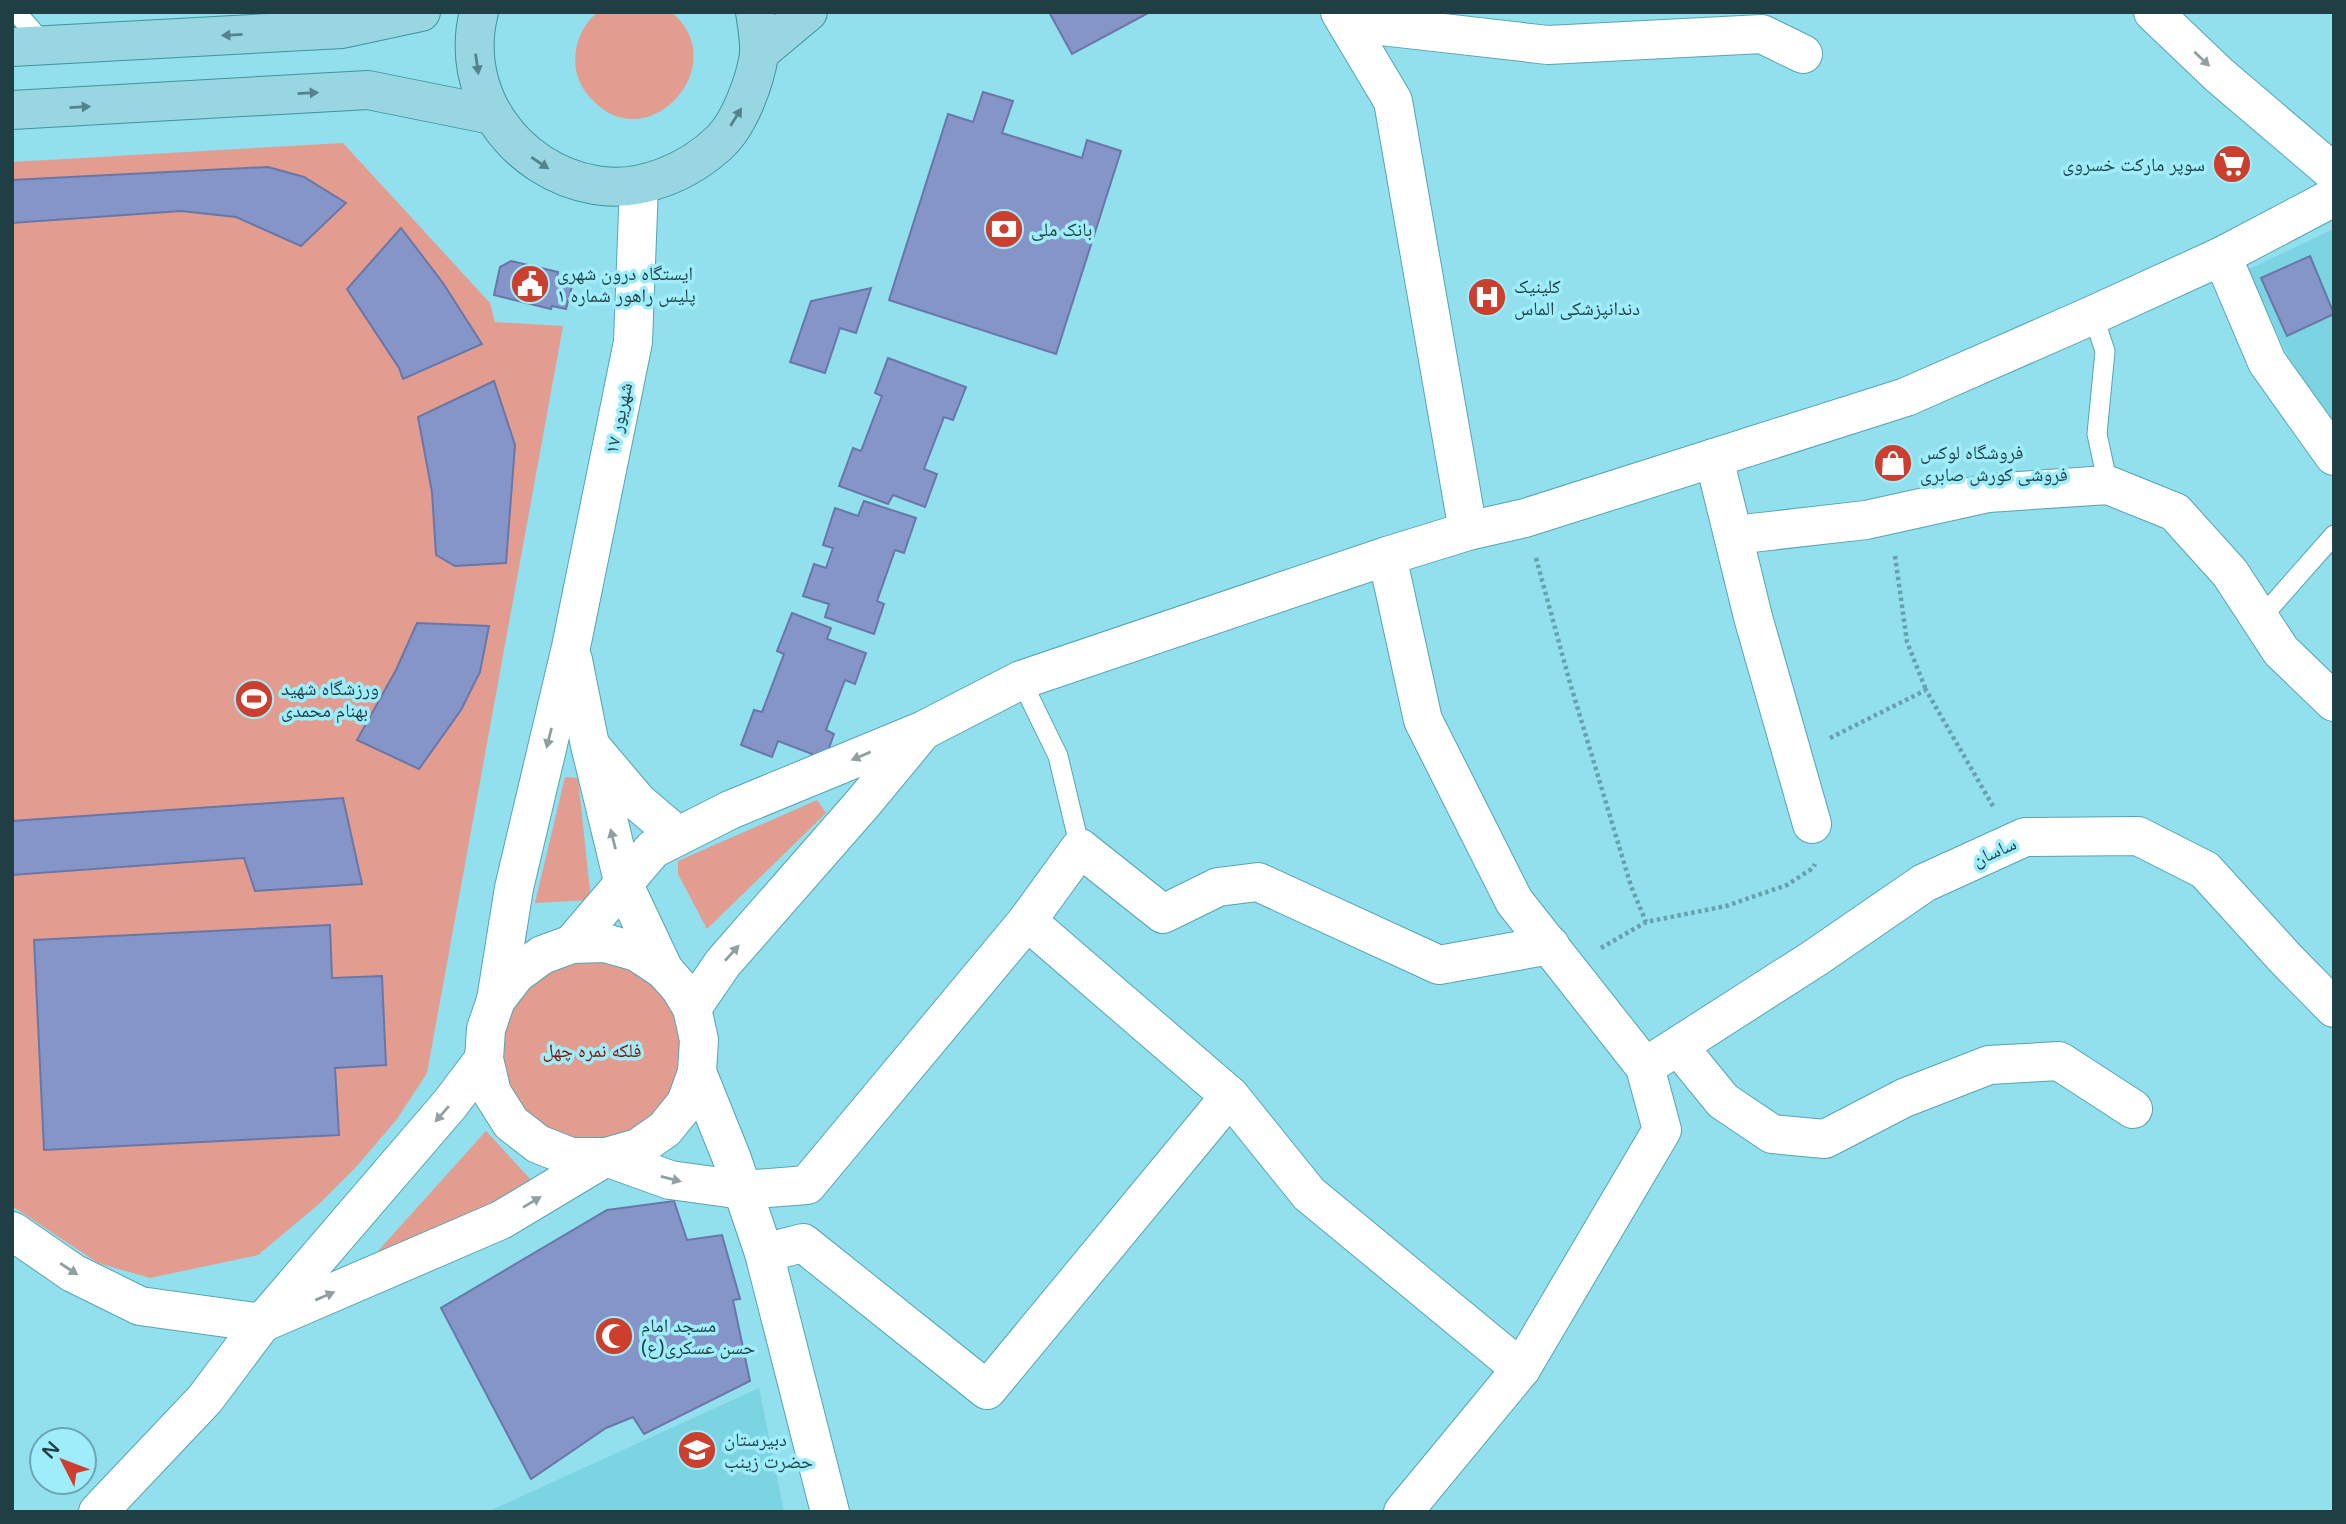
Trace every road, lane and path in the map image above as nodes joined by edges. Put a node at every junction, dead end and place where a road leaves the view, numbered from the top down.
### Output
1 (16, 12) edge
2 (421, 12) edge
3 (479, 12) edge
4 (755, 12) edge
5 (808, 12) edge
6 (2153, 12) edge
7 (1343, 17) edge
8 (29, 47) edge
9 (759, 53) junction
10 (1803, 54) dead end
11 (12, 110) edge
12 (492, 114) junction
13 (2334, 173) edge
14 (639, 185) junction
15 (2334, 197) edge
16 (2221, 256) junction
17 (2093, 316) junction
18 (2334, 456) edge
19 (1714, 458) junction
20 (2109, 485) junction
21 (1889, 516) junction
22 (1525, 518) junction
23 (1468, 531) junction
24 (1734, 535) junction
25 (2334, 536) edge
26 (1387, 556) junction
27 (2260, 619) junction
28 (571, 647) junction
29 (1021, 680) junction
30 (1926, 690) junction
31 (2334, 702) edge
32 (924, 730) junction
33 (590, 745) junction
34 (1792, 757) junction
35 (1812, 824) joint
36 (678, 836) junction
37 (2014, 842) junction
38 (1080, 848) junction
39 (624, 885) junction
40 (1027, 921) junction
41 (1646, 922) junction
42 (572, 944) junction
43 (1558, 956) junction
44 (664, 970) junction
45 (496, 1000) junction
46 (692, 1008) junction
47 (2334, 1008) edge
48 (1678, 1046) junction
49 (484, 1059) junction
50 (1645, 1067) junction
51 (697, 1072) junction
52 (1230, 1096) junction
53 (2133, 1109) dead end
54 (606, 1157) junction
55 (743, 1191) junction
56 (12, 1231) edge
57 (764, 1253) junction
58 (262, 1323) junction
59 (1521, 1369) junction
60 (98, 1512) edge
61 (830, 1512) edge
62 (1404, 1512) edge

1 - 8 lane
2 -> 8 main road
3 -> 12 main road
4 - 9 main road
5 - 9 main road
6 -> 13 street
7 - 10 street
7 - 23 street
14 -> 9 main road
11 -> 12 main road
12 -> 14 main road
14 - 28 street, ۱۷ شهریور
15 - 16 street
16 - 17 street
16 - 18 street
17 - 19 street
17 - 20 lane
19 - 22 street
19 - 24 street
20 - 21 street
20 - 27 street
21 - 24 street
21 - 30 path
22 - 23 street
22 - 41 path
23 - 26 street
24 - 34 street
25 - 27 lane
26 - 29 street
26 - 43 street
27 - 31 street
28 - 33 street
28 -> 45 street, ۱۷ شهریور
29 - 32 street
29 - 38 lane
30 - 34 path
30 - 37 path
32 -> 36 street
46 -> 32 street
33 - 36 street
39 -> 33 street
34 - 35 street
35 - 41 path
36 - 39 street
37 - 47 street, ساسان
37 - 48 street, ساسان
38 - 40 street
38 - 43 street
39 - 42 street
39 - 44 street
40 - 52 street
40 - 55 street
41 - 43 path
42 - 44 street
42 - 45 street
43 - 50 street
44 - 46 street
45 - 49 street
46 - 51 street
48 - 50 street, ساسان
48 - 53 street
49 - 54 street
49 -> 58 street
50 - 59 street
51 - 54 street
51 - 55 street
52 - 57 street
52 - 59 street
54 -> 55 street
58 -> 54 street
55 - 57 street
56 -> 58 street
57 - 61 street
58 - 60 street
59 - 62 street

